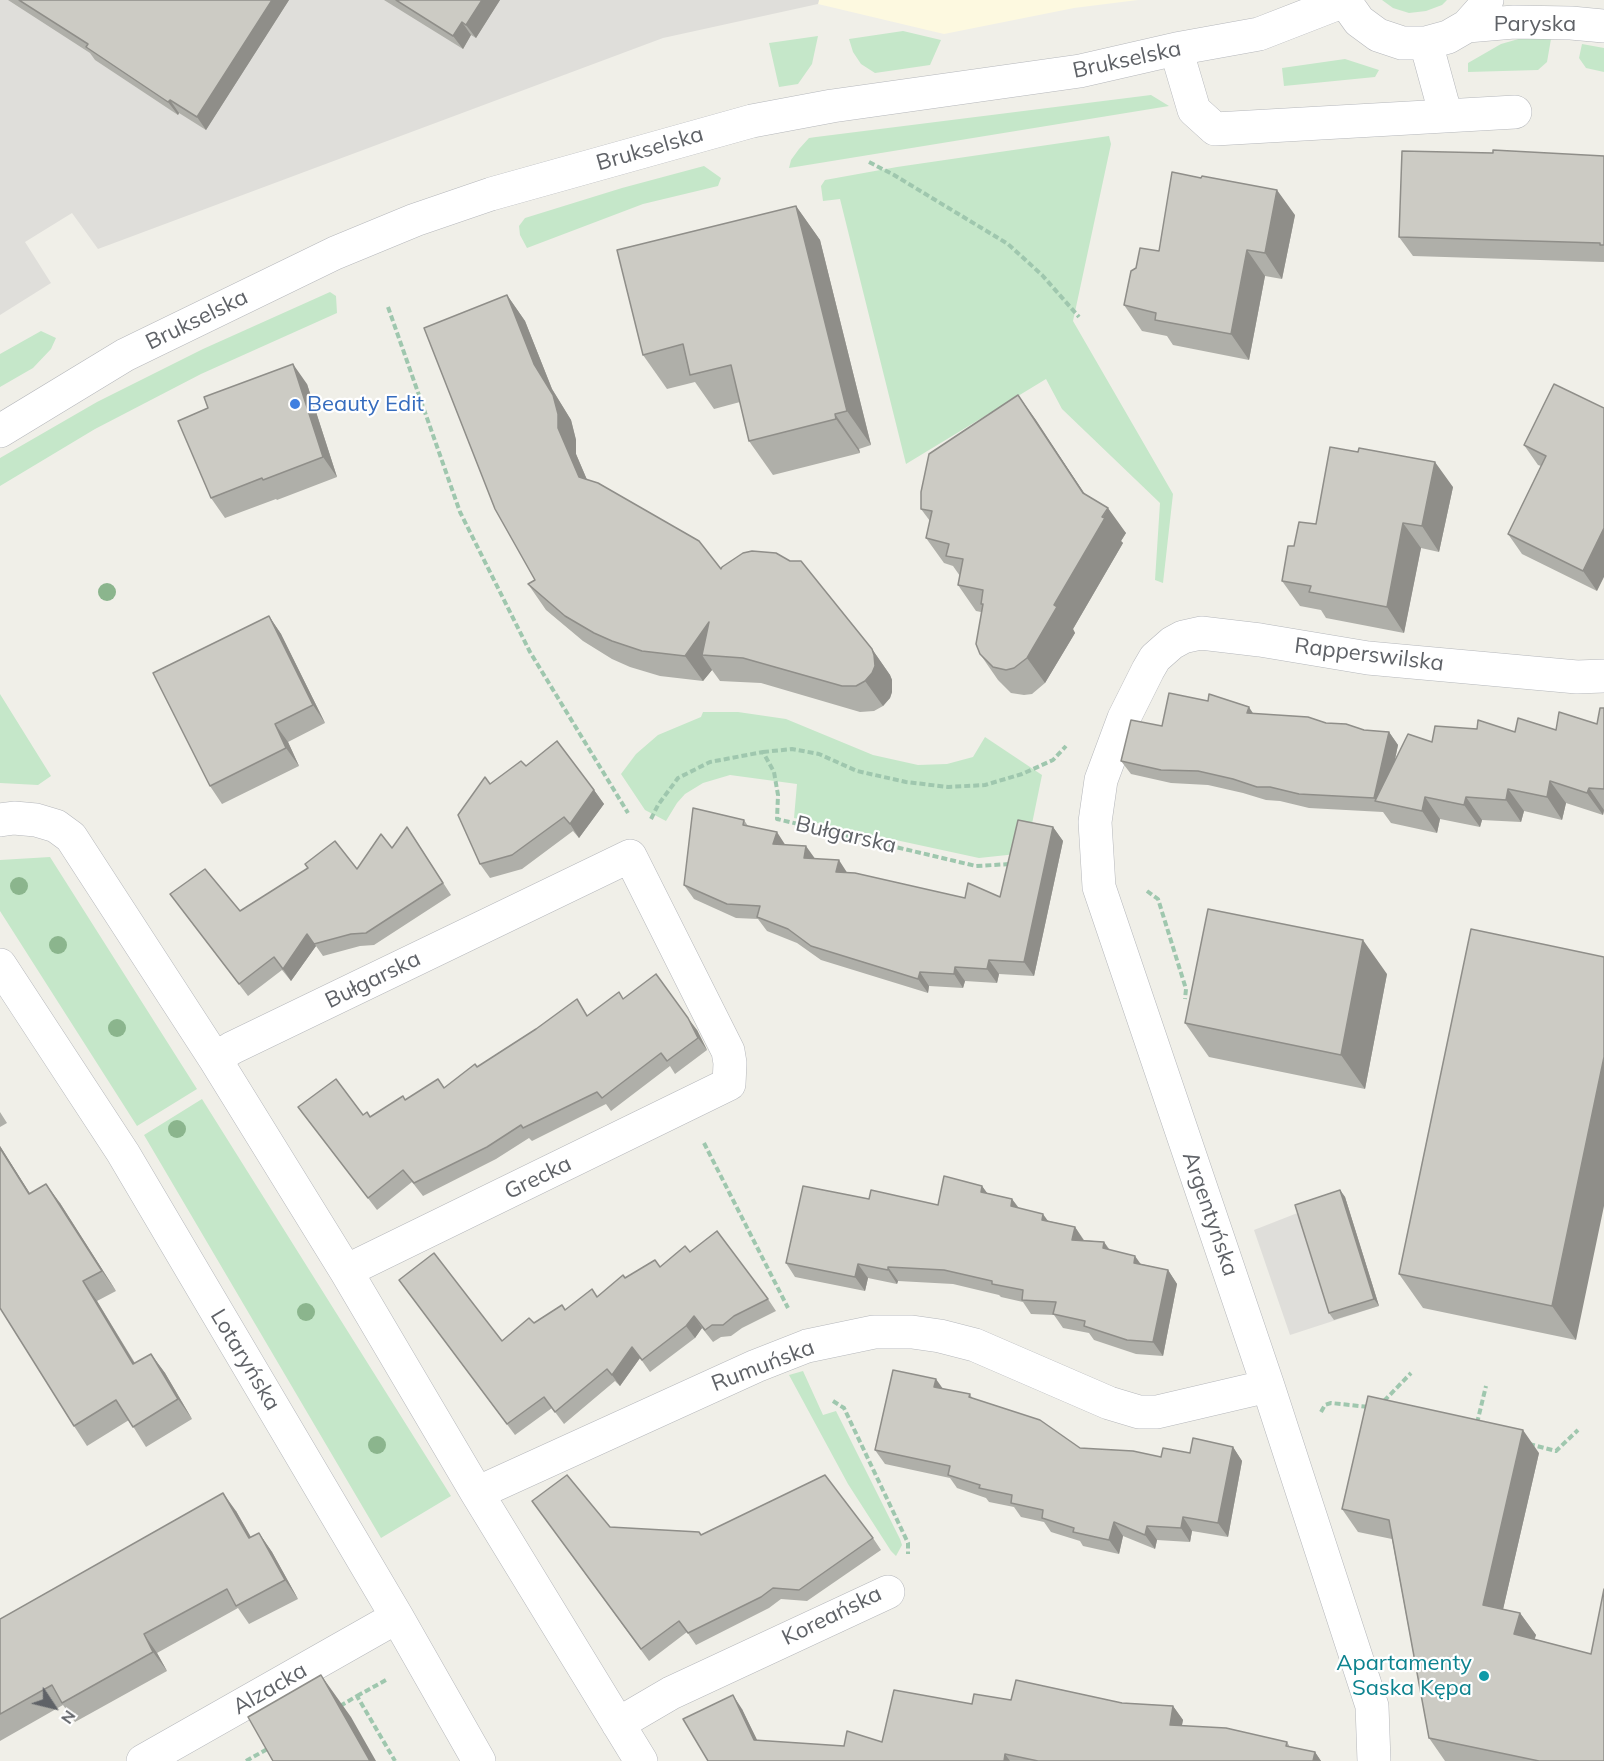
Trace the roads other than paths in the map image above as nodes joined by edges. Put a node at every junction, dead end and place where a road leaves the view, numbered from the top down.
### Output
1 (1487, 0) edge
2 (1344, 1) edge
3 (1467, 26) junction
4 (1604, 26) edge
5 (1426, 43) junction
6 (1176, 49) junction
7 (1515, 112) dead end
8 (1446, 116) junction
9 (0, 431) edge
10 (1148, 670) joint
11 (1604, 676) edge
12 (0, 820) edge
13 (0, 965) edge
14 (215, 1059) junction
15 (715, 1091) joint
16 (346, 1271) junction
17 (1268, 1386) junction
18 (477, 1492) junction
19 (888, 1592) road end
20 (397, 1617) junction
21 (618, 1724) junction
22 (143, 1761) edge
23 (479, 1761) edge
24 (641, 1761) edge
25 (1374, 1761) edge

1 - 3 street
2 - 5 street
2 - 6 street, Brukselska
3 - 4 street, Paryska
3 - 5 street
5 - 8 street
6 - 8 street
6 - 9 street, Brukselska
7 - 8 street
10 - 11 street, Rapperswilska
10 - 17 street, Argentyńska
12 - 14 street
13 - 20 street, Lotaryńska
14 - 15 street, Bułgarska
14 - 16 street
15 - 16 street, Grecka
16 - 18 street
17 - 18 street, Rumuńska
17 - 25 street, Argentyńska
18 - 21 street
19 - 21 street, Koreańska
20 - 22 street, Alzacka
20 - 23 street, Lotaryńska
21 - 24 street

